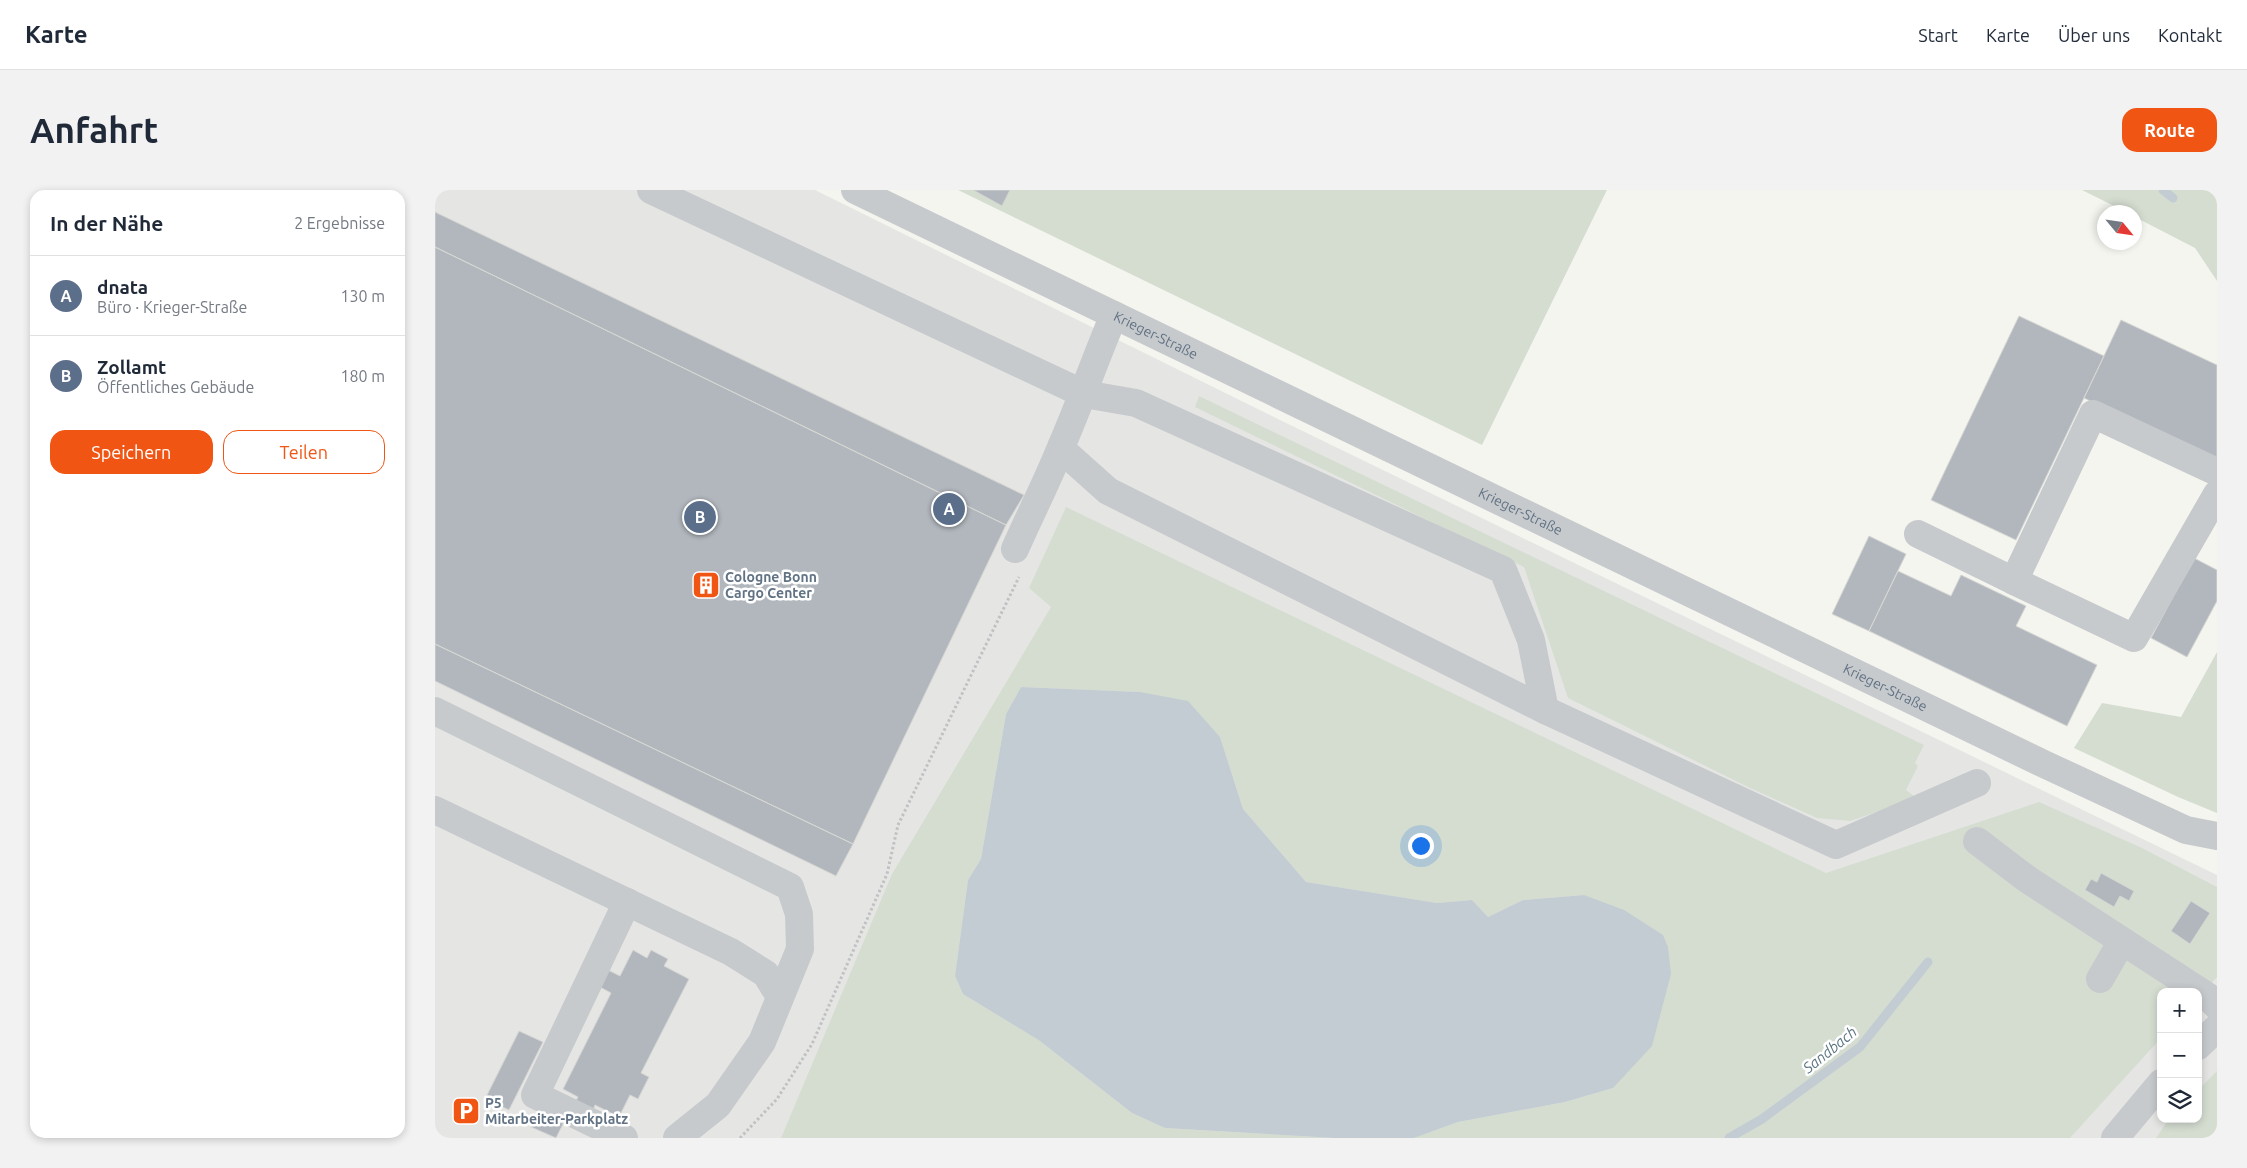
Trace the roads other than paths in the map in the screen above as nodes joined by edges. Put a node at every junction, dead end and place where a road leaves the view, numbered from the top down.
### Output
1 (651, 190) edge
2 (855, 190) edge
3 (1114, 315) junction
4 (1084, 394) junction
5 (1061, 449) junction
6 (2217, 472) edge
7 (2217, 494) edge
8 (1918, 534) dead end
9 (1015, 549) road end
10 (2013, 581) junction
11 (1545, 710) junction
12 (435, 711) edge
13 (1977, 783) dead end
14 (435, 810) edge
15 (2186, 830) junction
16 (2217, 836) edge
17 (1977, 841) dead end
18 (2217, 855) edge
19 (627, 902) junction
20 (2121, 941) junction
21 (2099, 980) dead end
22 (780, 997) junction
23 (2217, 1006) edge
24 (2217, 1028) edge
25 (2202, 1042) edge
26 (2157, 1088) edge
27 (624, 1138) edge
28 (677, 1138) edge
29 (2115, 1138) edge

1 - 4 street
2 - 3 street, Krieger-Straße
3 - 4 street
3 - 15 street, Krieger-Straße
4 - 5 street
4 - 11 street
5 - 9 street
5 - 11 street
6 - 10 street
7 - 10 street
8 - 10 street
11 - 13 street
12 - 22 street
14 - 19 street
15 - 16 street, Krieger-Straße
15 - 18 street, Krieger-Straße
17 - 20 street
19 - 22 street
19 - 27 street
20 - 21 street
20 - 23 street
22 - 28 street
24 - 25 street
26 - 29 street

